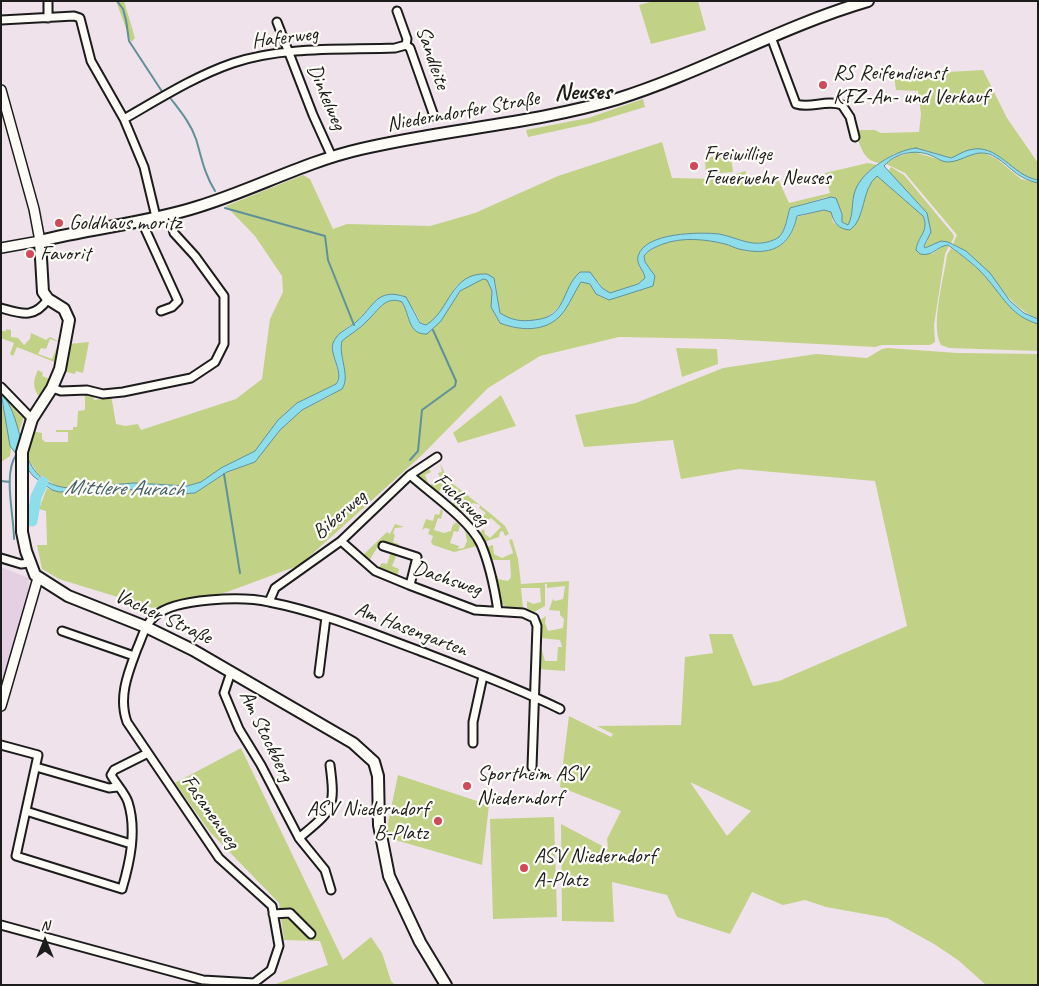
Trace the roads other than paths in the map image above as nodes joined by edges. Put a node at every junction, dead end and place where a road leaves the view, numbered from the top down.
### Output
1 (48, 1) edge
2 (868, 1) edge
3 (397, 11) dead end
4 (48, 18) junction
5 (1, 20) edge
6 (277, 22) dead end
7 (771, 37) junction
8 (406, 45) junction
9 (288, 51) junction
10 (1, 90) edge
11 (434, 116) dead end
12 (124, 119) junction
13 (855, 137) dead end
14 (332, 157) junction
15 (169, 214) junction
16 (156, 217) junction
17 (141, 220) junction
18 (40, 241) junction
19 (1, 248) edge
20 (48, 299) junction
21 (1, 308) edge
22 (160, 311) dead end
23 (1, 387) edge
24 (52, 388) junction
25 (32, 419) junction
26 (437, 457) dead end
27 (410, 475) junction
28 (341, 541) junction
29 (383, 546) dead end
30 (1, 558) edge
31 (30, 563) junction
32 (38, 578) junction
33 (410, 585) junction
34 (269, 602) junction
35 (498, 611) junction
36 (326, 617) junction
37 (146, 627) junction
38 (62, 631) dead end
39 (134, 656) junction
40 (231, 672) junction
41 (319, 673) dead end
42 (483, 676) junction
43 (535, 696) junction
44 (1, 706) edge
45 (560, 709) dead end
46 (473, 743) dead end
47 (1, 745) edge
48 (148, 753) junction
49 (36, 766) junction
50 (330, 766) dead end
51 (532, 767) dead end
52 (117, 787) junction
53 (26, 811) junction
54 (299, 838) junction
55 (131, 844) junction
56 (331, 890) dead end
57 (273, 914) junction
58 (1, 925) edge
59 (311, 934) dead end
60 (446, 985) edge

1 - 4 street
2 - 7 main road, Niederndorfer Straße
3 - 8 street, Sandleite
4 - 5 street
4 - 12 street
6 - 9 street, Dinkelweg
7 - 13 street
7 - 14 main road, Niederndorfer Straße
8 - 9 street, Haferweg
8 - 11 street, Sandleite
9 - 12 street, Haferweg
9 - 14 street, Dinkelweg
10 - 18 street
12 - 16 street
14 - 15 main road, Niederndorfer Straße
15 - 16 main road, Niederndorfer Straße
15 - 24 street
16 - 17 main road, Niederndorfer Straße
17 - 18 main road, Niederndorfer Straße
17 - 22 street
18 - 19 street
18 - 20 main road
20 - 21 street
20 - 24 main road
23 - 25 street
24 - 25 main road
25 - 31 main road
26 - 27 street, Biberweg
27 - 28 street, Biberweg
27 - 35 street, Fuchsweg
28 - 33 street, Dachsweg
28 - 34 street, Biberweg
29 - 33 street
30 - 31 street
31 - 32 main road
32 - 37 main road, Vacher Straße
32 - 44 street
33 - 35 street, Dachsweg
34 - 36 street, Am Hasengarten
34 - 37 street, Am Hasengarten
35 - 43 street, Dachsweg
36 - 41 street, Am Hasengarten
36 - 42 street, Am Hasengarten
37 - 39 street, Fasanenweg
37 - 40 main road, Vacher Straße
38 - 39 street
39 - 48 street, Fasanenweg
40 - 54 street, Am Stockberg
40 - 60 main road, Vacher Straße
42 - 43 street, Am Hasengarten
42 - 46 street, Am Hasengarten
43 - 45 street, Am Hasengarten
43 - 51 street
47 - 49 street
48 - 52 street
48 - 57 street, Fasanenweg
49 - 52 street
49 - 53 street
50 - 54 street
52 - 55 street
53 - 55 street
53 - 55 street
54 - 56 street, Am Stockberg
57 - 58 street, Fasanenweg
57 - 59 street

